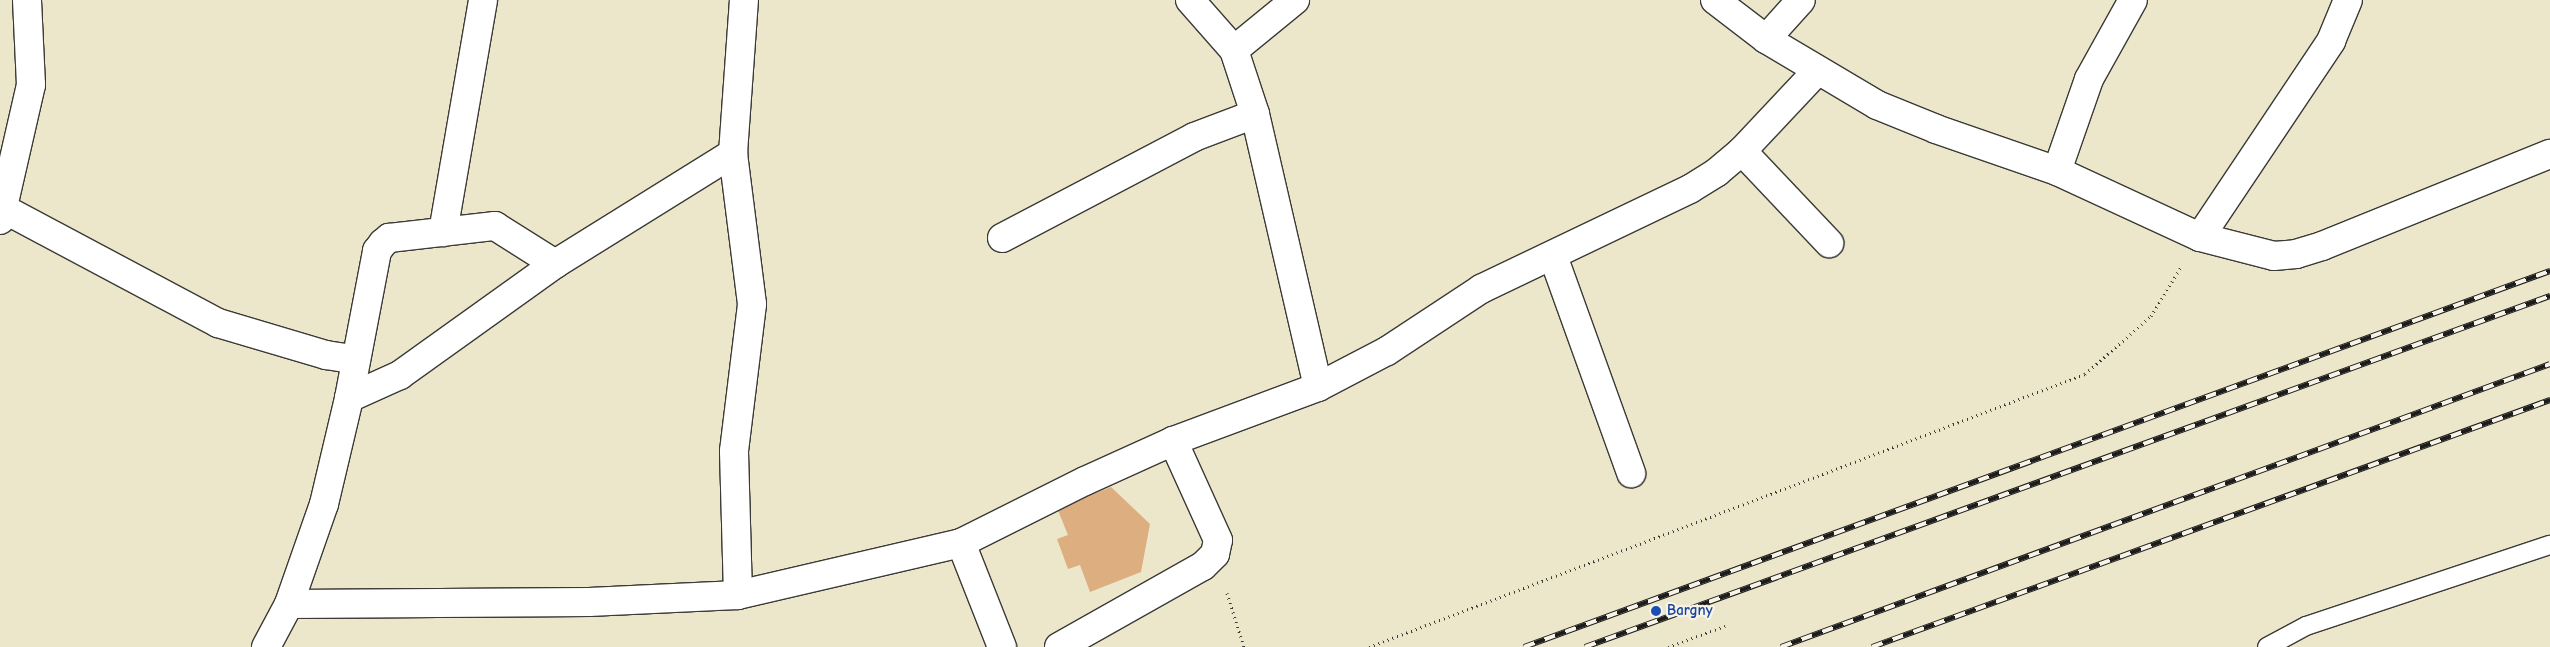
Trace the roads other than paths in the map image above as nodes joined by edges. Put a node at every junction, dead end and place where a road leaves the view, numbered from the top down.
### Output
1 (28, 0) edge
2 (483, 0) edge
3 (744, 0) edge
4 (1190, 0) edge
5 (1295, 0) edge
6 (1715, 0) edge
7 (1801, 0) edge
8 (2133, 0) edge
9 (2348, 0) edge
10 (1766, 39) junction
11 (1234, 50) junction
12 (1817, 71) junction
13 (1255, 114) junction
14 (1742, 151) junction
15 (732, 153) junction
16 (2550, 154) edge
17 (2057, 171) junction
18 (1, 212) edge
19 (443, 232) junction
20 (2200, 237) junction
21 (1002, 238) dead end
22 (1828, 243) dead end
23 (1553, 256) junction
24 (555, 264) junction
25 (356, 360) junction
26 (1318, 387) junction
27 (349, 398) junction
28 (1173, 441) junction
29 (1631, 473) dead end
30 (961, 543) junction
31 (2550, 545) edge
32 (738, 595) junction
33 (289, 604) junction
34 (266, 647) edge
35 (1002, 647) edge
36 (1059, 647) edge
37 (2267, 647) edge

1 - 18 street
2 - 19 street
3 - 15 street
4 - 11 street
5 - 11 street
6 - 10 street
7 - 10 street
8 - 17 street
9 - 20 street
10 - 12 street
11 - 13 street
12 - 14 street
12 - 17 street
13 - 21 street
13 - 26 street
14 - 22 street
14 - 23 street
15 - 24 street
15 - 32 street
16 - 20 street
17 - 20 street
18 - 25 street
19 - 24 street
19 - 25 street
23 - 26 street
23 - 29 street
24 - 27 street
25 - 27 street
26 - 28 street
27 - 33 street
28 - 30 street
28 - 36 street
30 - 32 street
30 - 35 street
31 - 37 lane
32 - 33 street
33 - 34 street

